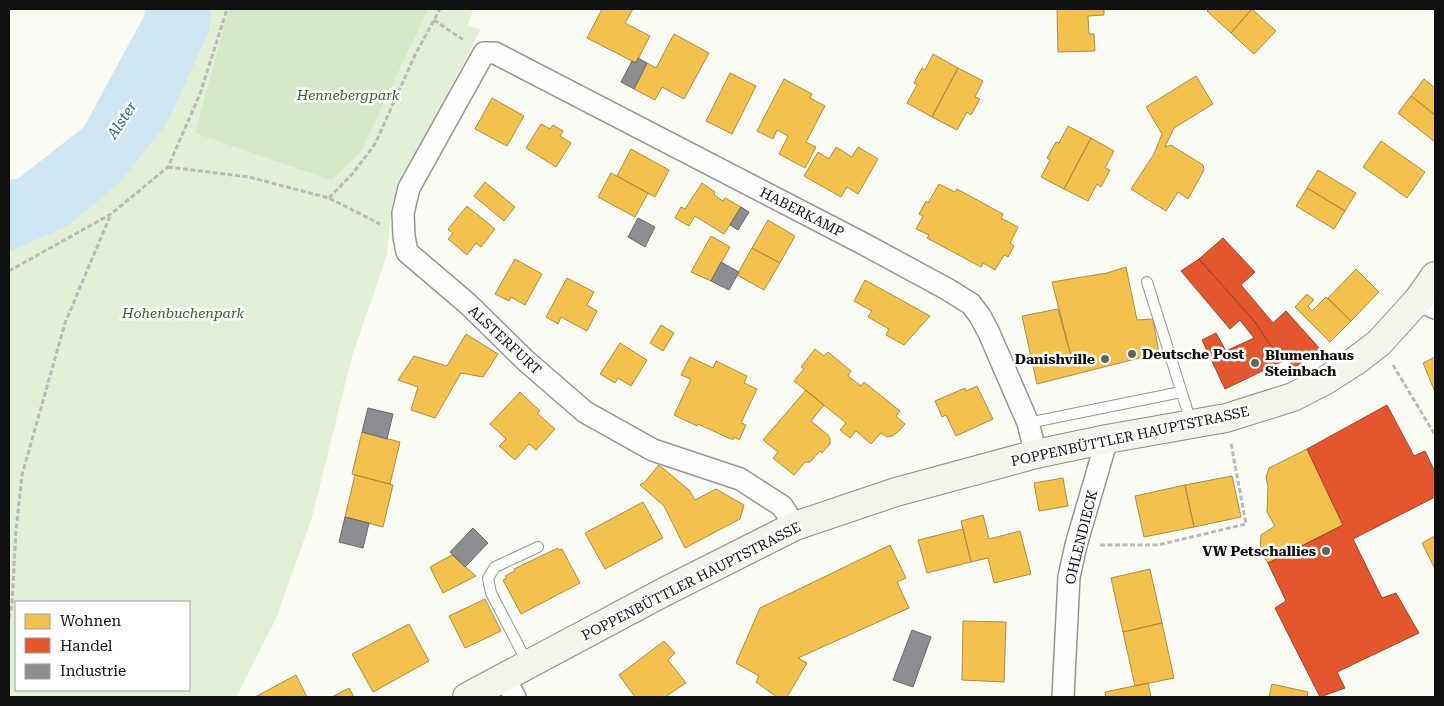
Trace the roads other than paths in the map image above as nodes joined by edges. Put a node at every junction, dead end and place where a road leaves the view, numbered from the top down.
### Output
1 (477, 49) joint
2 (1435, 276) edge
3 (1147, 282) dead end
4 (1427, 304) edge
5 (1181, 392) junction
6 (1028, 423) junction
7 (1192, 424) junction
8 (1107, 439) junction
9 (1036, 454) junction
10 (796, 526) junction
11 (538, 547) dead end
12 (528, 664) junction
13 (510, 687) edge
14 (467, 697) edge
15 (1063, 697) edge

1 - 6 street, HABERKAMP
1 - 10 street, ALSTERFURT
2 - 4 street, POPPENBÜTTLER HAUPTSTRASSE
3 - 5 lane
4 - 7 street, POPPENBÜTTLER HAUPTSTRASSE
5 - 6 lane
5 - 7 lane
6 - 9 street, HABERKAMP
7 - 8 street, POPPENBÜTTLER HAUPTSTRASSE
8 - 9 street, POPPENBÜTTLER HAUPTSTRASSE
8 - 15 street, OHLENDIECK
9 - 10 street, POPPENBÜTTLER HAUPTSTRASSE
10 - 12 street, POPPENBÜTTLER HAUPTSTRASSE
11 - 12 lane
12 - 13 street, POPPENBÜTTLER HAUPTSTRASSE
13 - 14 street, POPPENBÜTTLER HAUPTSTRASSE

